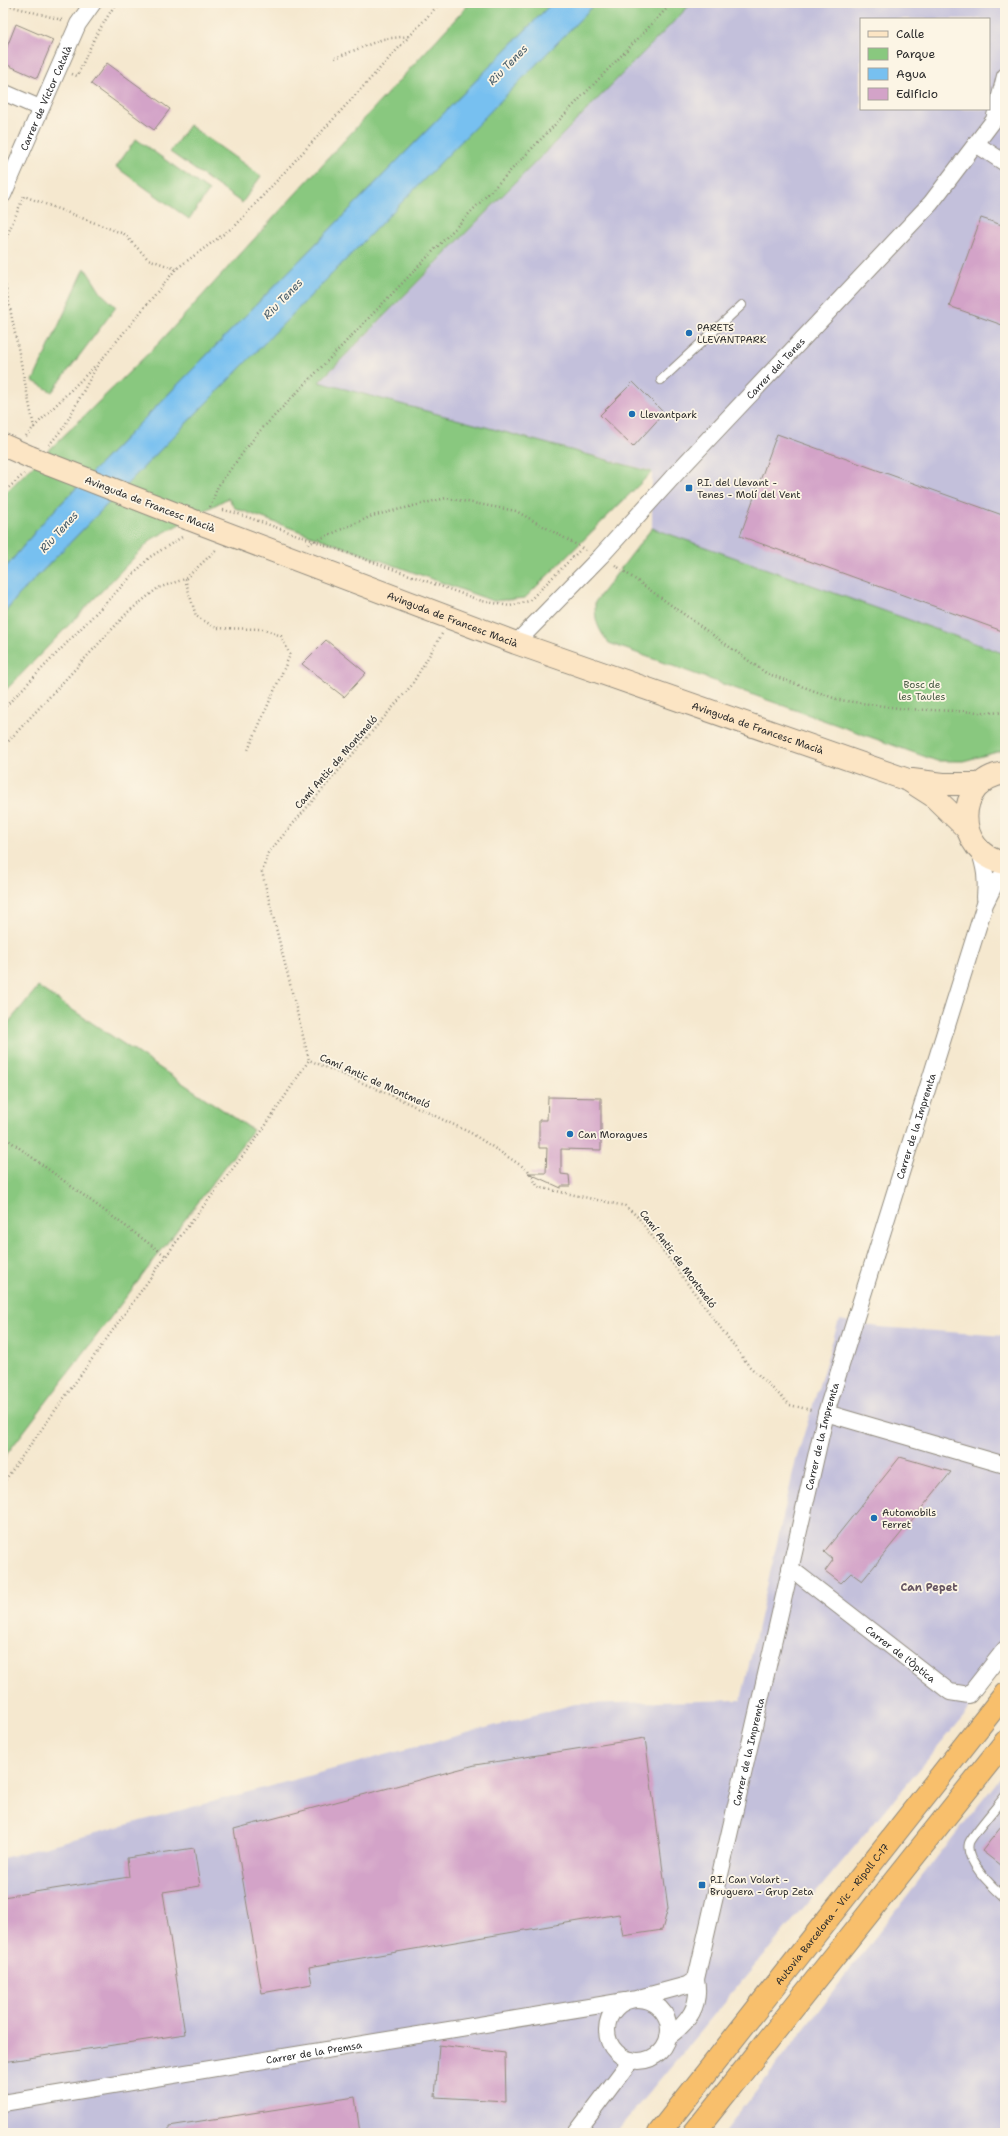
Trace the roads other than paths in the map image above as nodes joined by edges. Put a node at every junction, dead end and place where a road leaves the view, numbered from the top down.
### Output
1 (93, 3) edge
2 (1005, 76) edge
3 (3, 92) edge
4 (40, 108) junction
5 (976, 144) junction
6 (1005, 163) edge
7 (3, 195) edge
8 (742, 305) dead end
9 (660, 380) dead end
10 (3, 445) edge
11 (516, 643) junction
12 (1005, 773) edge
13 (908, 780) junction
14 (980, 784) junction
15 (967, 829) junction
16 (979, 850) junction
17 (1005, 863) edge
18 (1005, 873) edge
19 (985, 904) junction
20 (826, 1413) junction
21 (1005, 1465) edge
22 (790, 1568) junction
23 (1005, 1650) edge
24 (1005, 1694) edge
25 (1005, 1742) edge
26 (1005, 1796) edge
27 (1005, 1898) edge
28 (696, 1979) junction
29 (630, 2000) junction
30 (668, 2037) junction
31 (631, 2060) junction
32 (3, 2103) edge
33 (576, 2133) edge
34 (659, 2133) edge
35 (694, 2133) edge

1 - 4 street, Carrer de Víctor Català
2 - 5 street, Carrer del Tenes
3 - 4 street
4 - 7 street, Carrer de Víctor Català
5 - 6 street
5 - 11 street, Carrer del Tenes
8 - 9 lane
10 - 11 street, Avinguda de Francesc Macià, bridge
11 - 13 street, Avinguda de Francesc Macià
12 - 14 street
13 - 14 street
13 - 15 street
14 - 15 street
15 - 16 street
16 - 17 street
16 - 19 street
18 - 19 street
19 - 20 street, Carrer de la Impremta
20 - 21 street
20 - 22 street, Carrer de la Impremta
22 - 23 street, Carrer de l'Òptica
22 - 28 street, Carrer de la Impremta
24 - 34 highway, Autovia Barcelona - Vic - Ripoll C-17
25 - 35 highway
26 - 27 lane
28 - 29 street
28 - 30 street, Carrer de la Impremta
29 - 30 street
29 - 31 street
29 - 32 street, Carrer de la Premsa
30 - 31 street
31 - 33 street

